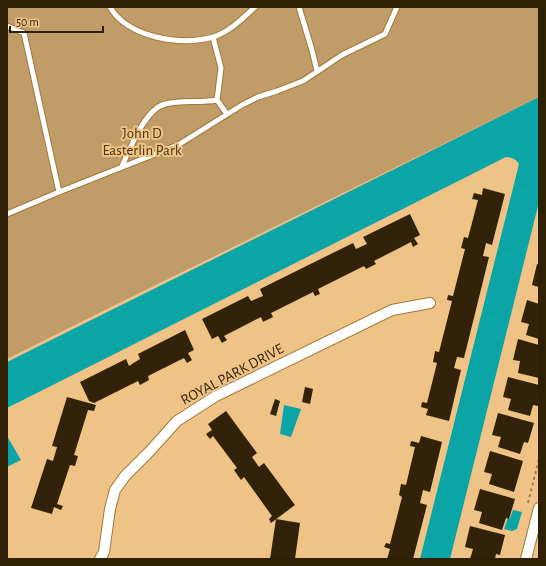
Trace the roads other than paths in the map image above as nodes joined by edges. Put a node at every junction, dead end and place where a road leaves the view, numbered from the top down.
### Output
1 (110, 7) edge
2 (255, 7) edge
3 (299, 7) edge
4 (397, 7) edge
5 (7, 26) edge
6 (213, 37) junction
7 (317, 71) junction
8 (218, 100) junction
9 (227, 114) junction
10 (122, 166) junction
11 (60, 192) junction
12 (7, 214) edge
13 (430, 303) dead end
14 (539, 508) edge
15 (100, 559) edge
16 (526, 559) edge

1 - 6 lane
2 - 6 lane
3 - 7 lane
4 - 7 lane
5 - 11 lane
6 - 8 lane
7 - 9 lane
8 - 9 lane
8 - 10 lane
9 - 10 lane
10 - 11 lane
11 - 12 lane
13 - 15 street, ROYAL PARK DRIVE
14 - 16 street

